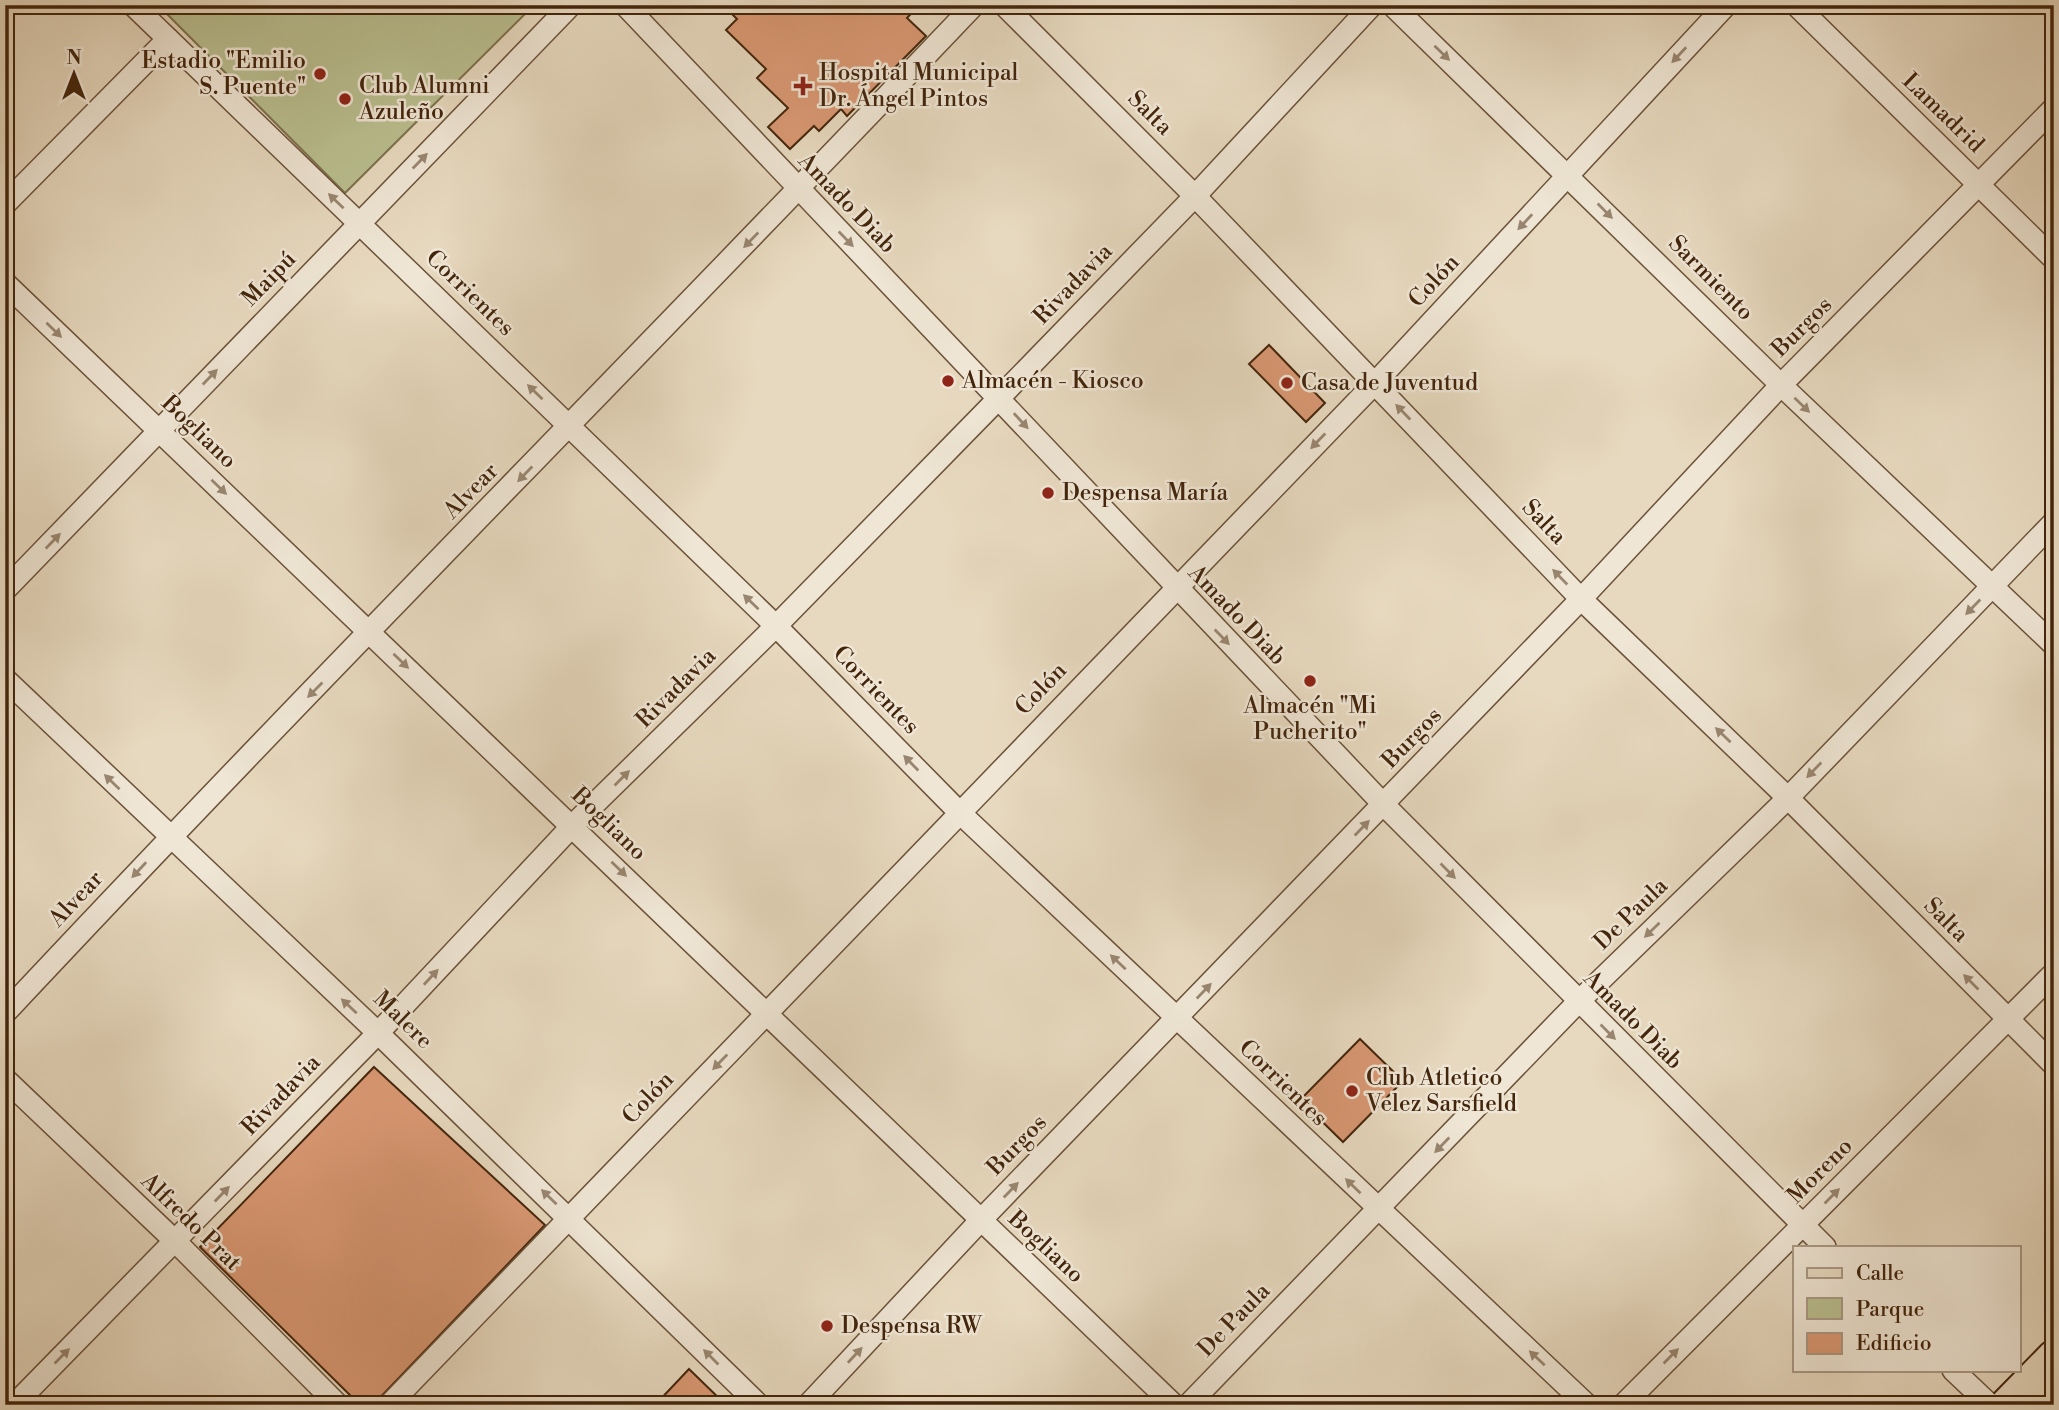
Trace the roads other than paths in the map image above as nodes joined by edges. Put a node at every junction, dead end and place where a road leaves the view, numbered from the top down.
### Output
1 (133, 5) edge
2 (571, 5) edge
3 (625, 5) edge
4 (974, 5) edge
5 (1004, 5) edge
6 (1372, 5) edge
7 (1392, 5) edge
8 (1726, 5) edge
9 (1796, 5) edge
10 (168, 39) junction
11 (2054, 108) edge
12 (1569, 175) junction
13 (1979, 185) junction
14 (798, 190) junction
15 (1195, 196) junction
16 (5, 204) edge
17 (359, 223) junction
18 (2054, 259) edge
19 (5, 283) edge
20 (1375, 383) junction
21 (1781, 385) junction
22 (999, 398) junction
23 (571, 426) junction
24 (159, 430) junction
25 (2054, 522) edge
26 (1993, 586) junction
27 (1175, 588) junction
28 (5, 590) edge
29 (1581, 599) junction
30 (776, 626) junction
31 (371, 633) junction
32 (2054, 645) edge
33 (5, 679) edge
34 (1787, 798) junction
35 (1384, 806) junction
36 (959, 812) junction
37 (573, 825) junction
38 (169, 837) junction
39 (2054, 974) edge
40 (1578, 1002) junction
41 (5, 1013) edge
42 (768, 1013) junction
43 (1178, 1018) junction
44 (2008, 1019) junction
45 (378, 1033) junction
46 (2054, 1065) edge
47 (5, 1079) edge
48 (1378, 1210) junction
49 (569, 1217) junction
50 (980, 1221) junction
51 (1802, 1226) junction
52 (176, 1242) junction
53 (1824, 1246) edge
54 (2054, 1357) edge
55 (1955, 1372) edge
56 (2054, 1392) edge
57 (14, 1405) edge
58 (338, 1405) edge
59 (389, 1405) edge
60 (759, 1405) edge
61 (808, 1405) edge
62 (1174, 1405) edge
63 (1188, 1405) edge
64 (1587, 1405) edge
65 (1623, 1405) edge
66 (1990, 1405) edge
67 (2007, 1405) edge
68 (2042, 1405) edge

1 - 10 street, Corrientes
17 -> 2 street, Maipú
3 - 14 street, Amado Diab
4 - 14 street, Alvear
5 - 15 street, Salta
6 - 15 street, Rivadavia
7 -> 12 street, Sarmiento
8 -> 12 street, Colón
9 - 13 street, Lamadrid
10 - 16 street
17 -> 10 street, Corrientes
11 - 13 street, Burgos
12 -> 20 street, Colón
12 -> 21 street, Sarmiento
13 - 18 street, Lamadrid
13 - 21 street, Burgos
14 -> 22 street, Amado Diab
14 -> 23 street, Alvear
15 - 20 street, Salta
15 - 22 street, Rivadavia
23 -> 17 street, Corrientes
24 -> 17 street, Maipú
19 -> 24 street, Bogliano
20 -> 27 street, Colón
29 -> 20 street, Salta
21 -> 26 street, Sarmiento
21 - 29 street, Burgos
22 -> 27 street, Amado Diab
22 - 30 street, Rivadavia
30 -> 23 street, Corrientes
23 -> 31 street, Alvear
28 -> 24 street, Maipú
24 -> 31 street, Bogliano
25 - 26 street, De Paula
26 - 32 street, Sarmiento
26 -> 34 street, De Paula
27 -> 35 street, Amado Diab
27 - 36 street, Colón
34 -> 29 street, Salta
29 - 35 street, Burgos
36 -> 30 street, Corrientes
37 -> 30 street, Rivadavia
31 -> 37 street, Bogliano
31 -> 38 street, Alvear
38 -> 33 street, Malere
34 -> 40 street, De Paula
44 -> 34 street, Salta
35 -> 40 street, Amado Diab
43 -> 35 street, Burgos
36 - 42 street, Colón
43 -> 36 street, Corrientes
37 -> 42 street, Bogliano
45 -> 37 street, Rivadavia
38 -> 41 street, Alvear
45 -> 38 street, Malere
39 - 44 street, Moreno
40 -> 48 street, De Paula
40 -> 51 street, Amado Diab
42 -> 49 street, Colón
42 - 50 street, Bogliano
48 -> 43 street, Corrientes
50 -> 43 street, Burgos
44 - 46 street, Salta
51 -> 44 street, Moreno
49 -> 45 street, Malere
52 -> 45 street, Rivadavia
47 - 52 street, Alfredo Prat
48 - 63 street, De Paula
64 -> 48 street, Corrientes
49 - 59 street, Colón
60 -> 49 street, Malere
61 -> 50 street, Burgos
50 - 62 street, Bogliano
51 - 53 street, Amado Diab
65 -> 51 street, Moreno
57 -> 52 street, Rivadavia
52 - 58 street, Alfredo Prat
54 - 67 main road
55 - 66 street
56 - 68 main road

